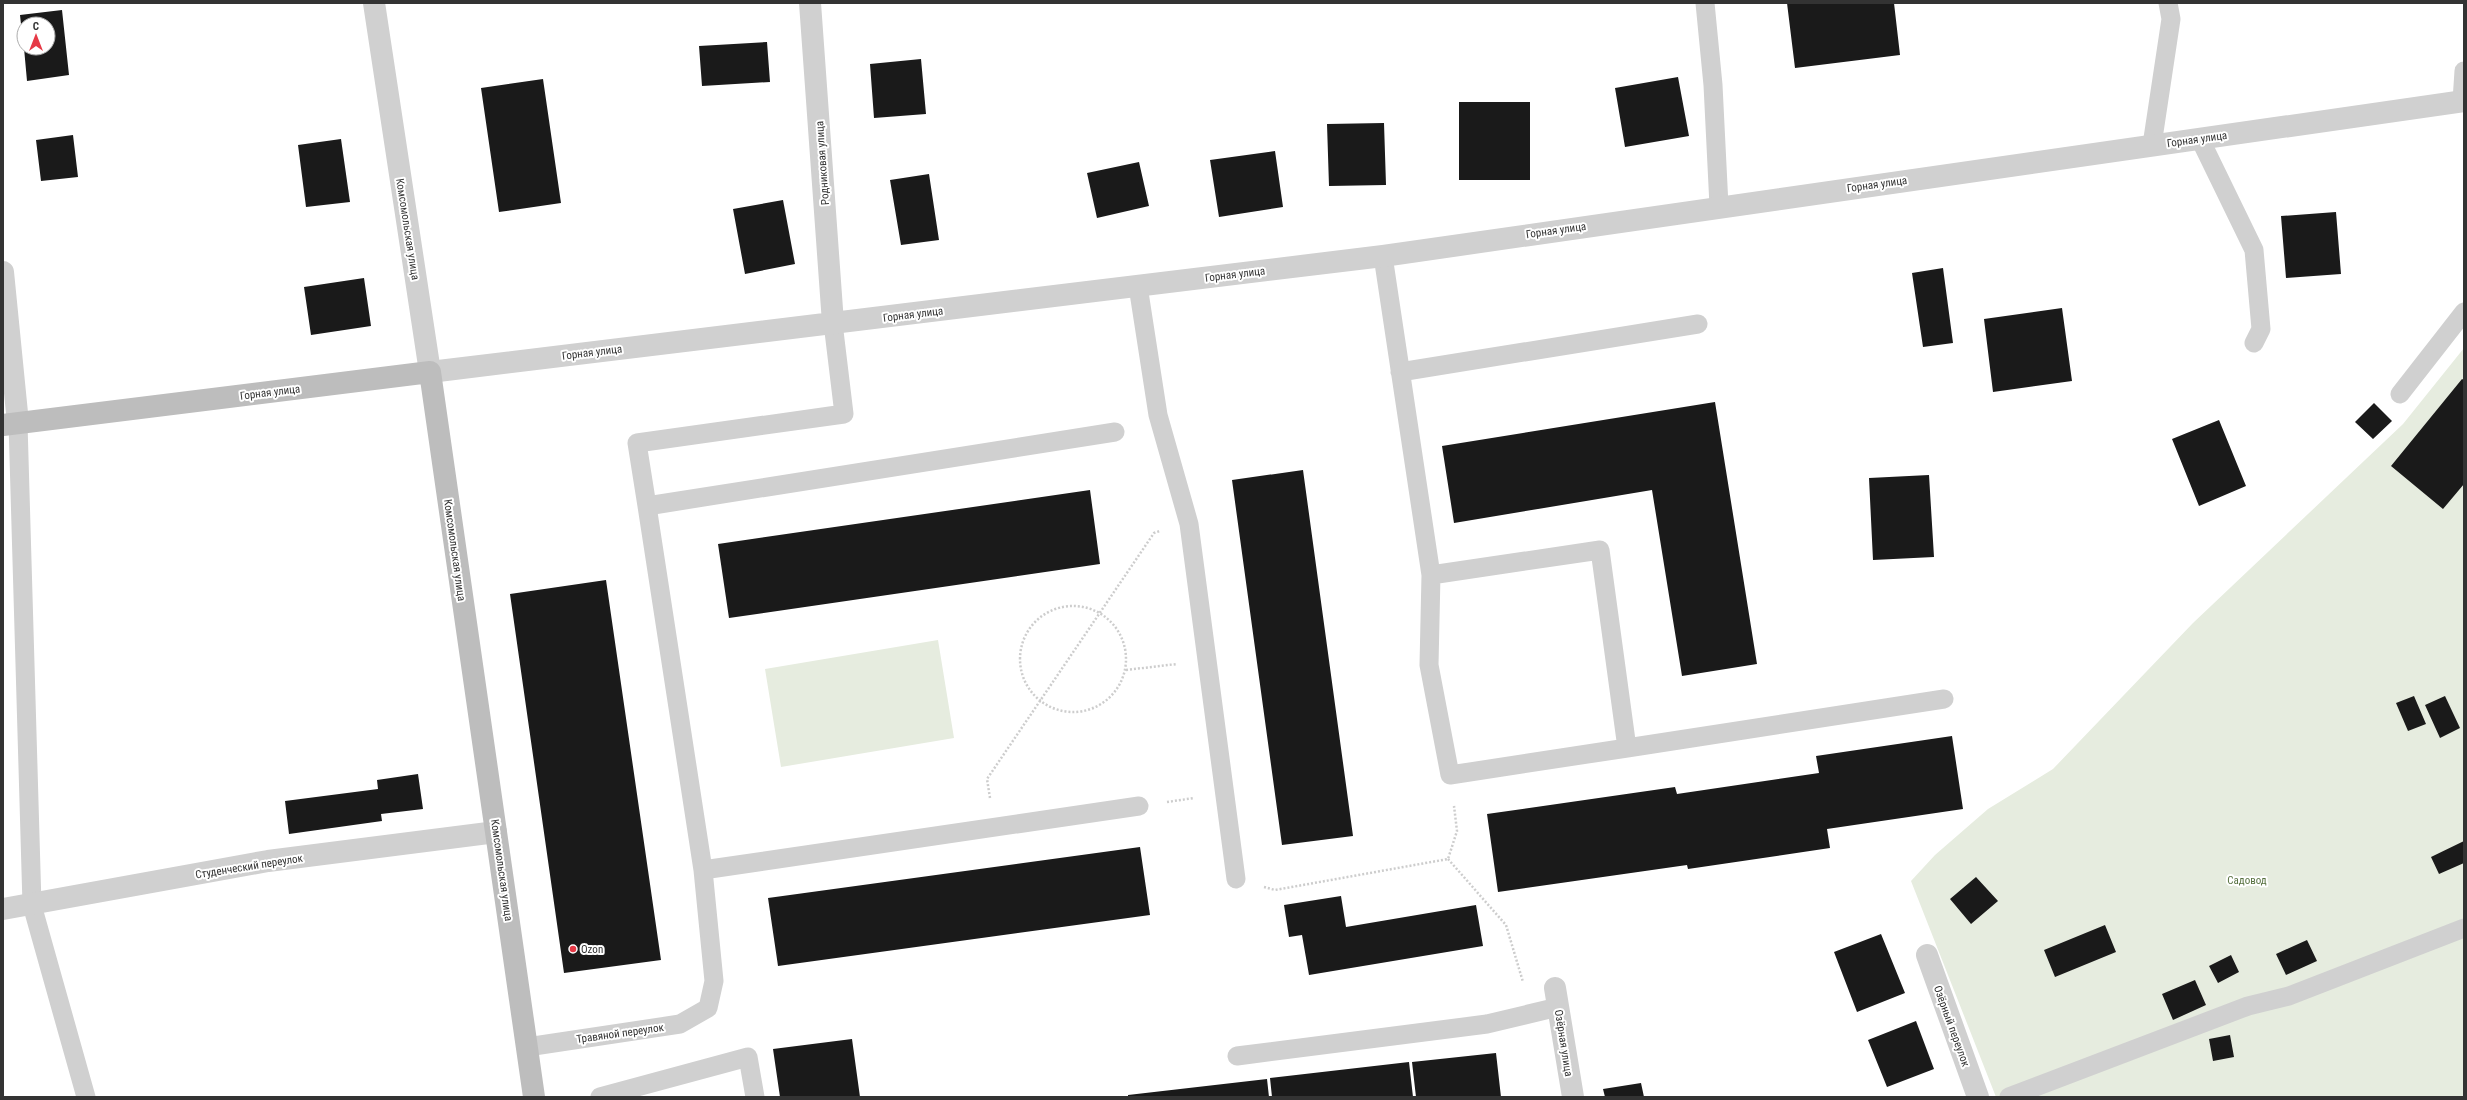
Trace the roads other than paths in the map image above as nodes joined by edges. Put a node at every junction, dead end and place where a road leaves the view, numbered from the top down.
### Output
1 (374, 3) edge
2 (810, 3) edge
3 (1705, 3) edge
4 (2168, 3) edge
5 (2464, 71) edge
6 (2463, 101) edge
7 (2200, 138) junction
8 (2152, 145) junction
9 (1719, 206) junction
10 (1382, 256) junction
11 (3, 272) edge
12 (1138, 286) junction
13 (2464, 312) edge
14 (834, 323) junction
15 (1698, 324) dead end
16 (2254, 343) dead end
17 (430, 372) junction
18 (1400, 372) junction
19 (2400, 394) dead end
20 (10, 424) edge
21 (1115, 432) dead end
22 (647, 506) junction
23 (1431, 575) junction
24 (1944, 699) dead end
25 (1627, 748) junction
26 (1139, 806) road end
27 (496, 832) junction
28 (703, 870) junction
29 (1236, 879) road end
30 (32, 905) junction
31 (3, 909) edge
32 (2464, 928) edge
33 (1927, 955) dead end
34 (1557, 998) joint
35 (527, 1047) junction
36 (1236, 1056) dead end
37 (86, 1097) edge
38 (534, 1097) edge
39 (600, 1097) edge
40 (755, 1097) edge
41 (1573, 1097) edge
42 (1978, 1097) edge
43 (2009, 1097) edge

1 - 17 street, Комсомольская улица
2 - 14 street, Родниковая улица
3 - 9 lane
4 - 8 lane
5 - 6 lane
6 - 7 street, Горная улица
7 - 8 street, Горная улица
7 - 16 lane
8 - 9 street, Горная улица
9 - 10 street, Горная улица
10 - 12 street, Горная улица
10 - 18 lane
11 - 20 street
12 - 14 street, Горная улица
12 - 29 lane
13 - 19 lane
14 - 17 street, Горная улица
14 - 22 lane
15 - 18 lane
17 - 20 street, Горная улица
17 - 27 street, Комсомольская улица
18 - 23 lane
20 - 30 lane
21 - 22 lane
22 - 28 lane
23 - 25 lane
23 - 25 lane
24 - 25 lane
26 - 28 lane
27 - 30 street, Студенческий переулок
27 - 35 street, Комсомольская улица
28 - 35 lane, Травяной переулок
30 - 31 street, Студенческий переулок
30 - 37 lane
32 - 43 lane
33 - 42 street, Озёрный переулок
34 - 36 lane
34 - 41 street, Озёрная улица
35 - 38 street, Комсомольская улица
39 - 40 lane

